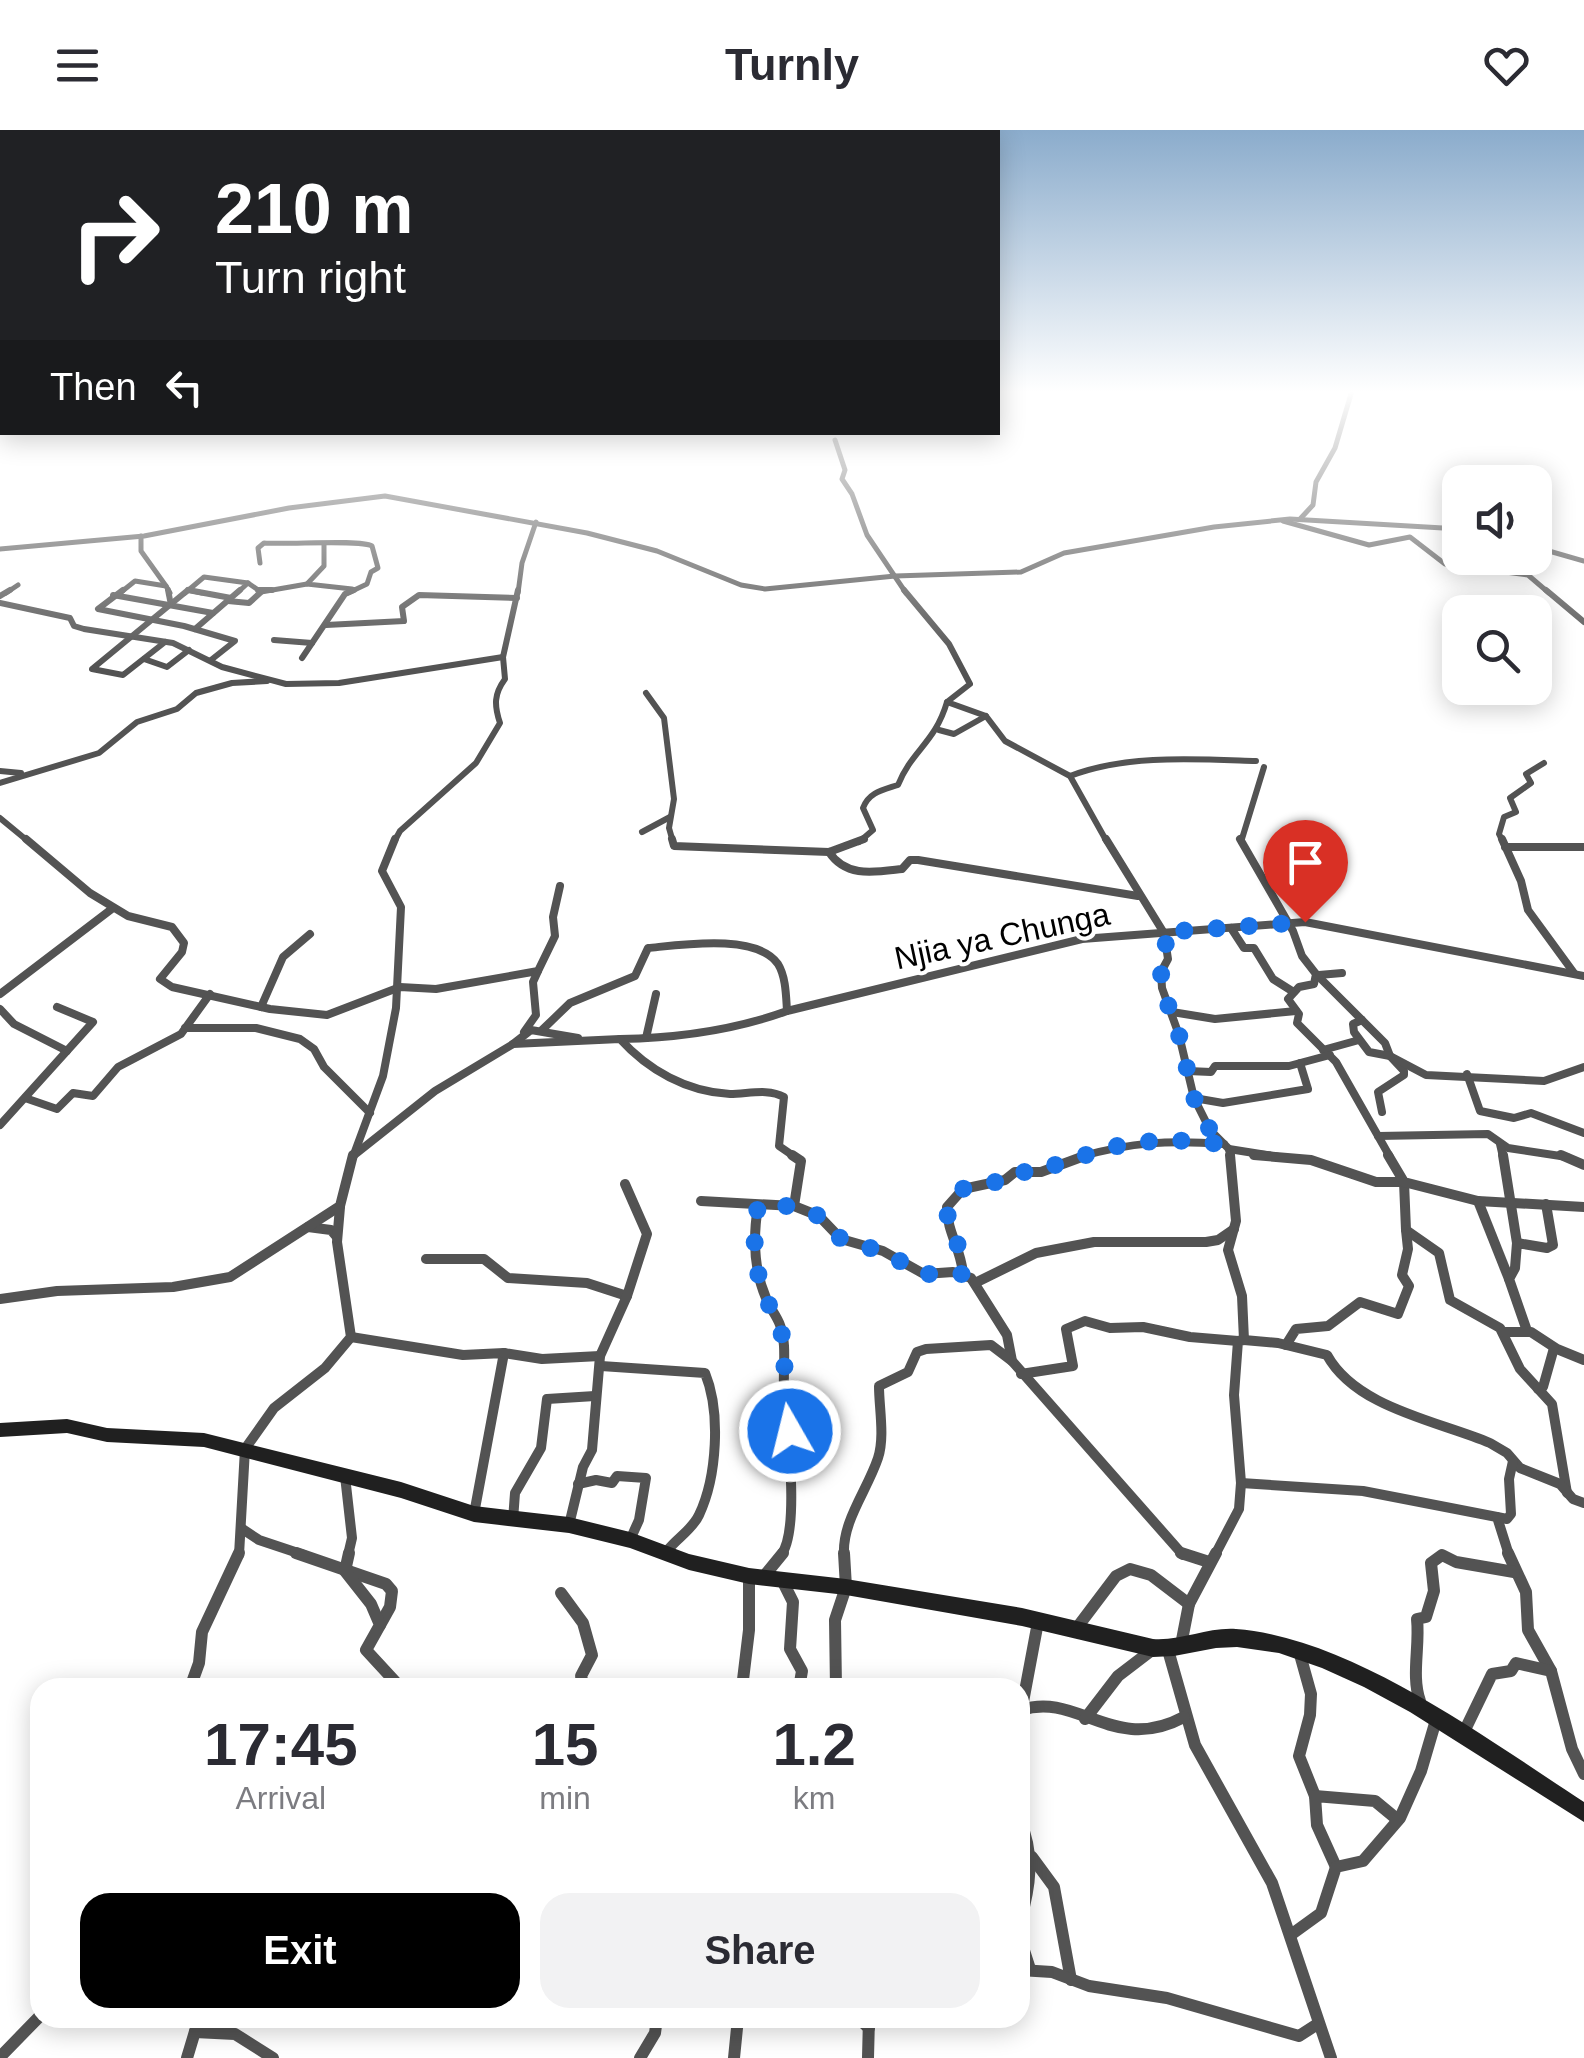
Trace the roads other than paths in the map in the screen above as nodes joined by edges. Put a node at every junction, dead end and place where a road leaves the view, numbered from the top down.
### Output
1 (845, 484) edge
2 (1316, 484) edge
3 (1300, 518) junction
4 (1281, 520) junction
5 (536, 522) junction
6 (1442, 528) edge
7 (141, 536) junction
8 (324, 544) junction
9 (0, 549) edge
10 (1552, 553) edge
11 (1584, 561) edge
12 (260, 563) dead end
13 (895, 576) junction
14 (248, 583) junction
15 (307, 584) junction
16 (18, 585) dead end
17 (166, 586) junction
18 (188, 590) junction
19 (352, 590) junction
20 (261, 592) junction
21 (113, 595) junction
22 (517, 598) junction
23 (229, 599) junction
24 (0, 600) edge
25 (171, 605) junction
26 (213, 613) junction
27 (154, 620) junction
28 (1584, 622) edge
29 (326, 625) junction
30 (196, 628) junction
31 (132, 636) junction
32 (274, 640) dead end
33 (165, 642) junction
34 (312, 643) junction
35 (189, 650) junction
36 (144, 658) junction
37 (302, 658) dead end
38 (503, 658) junction
39 (211, 660) junction
40 (276, 680) junction
41 (646, 693) dead end
42 (947, 702) junction
43 (986, 716) junction
44 (939, 730) junction
45 (1544, 763) dead end
46 (0, 771) edge
47 (23, 774) junction
48 (1070, 776) junction
49 (0, 784) edge
50 (670, 817) junction
51 (0, 818) edge
52 (642, 832) dead end
53 (1584, 847) edge
54 (1505, 848) junction
55 (830, 852) junction
56 (560, 886) dead end
57 (1138, 896) junction
58 (113, 908) junction
59 (1287, 924) junction
60 (1232, 928) junction
61 (1164, 932) junction
62 (310, 934) dead end
63 (538, 971) junction
64 (1342, 973) dead end
65 (1317, 975) junction
66 (1580, 976) edge
67 (395, 991) junction
68 (1292, 991) junction
69 (0, 994) edge
70 (210, 994) junction
71 (656, 994) dead end
72 (57, 1007) dead end
73 (260, 1007) junction
74 (0, 1010) edge
75 (787, 1011) junction
76 (1296, 1011) junction
77 (1172, 1012) junction
78 (1362, 1020) junction
79 (185, 1028) junction
80 (542, 1030) junction
81 (524, 1032) junction
82 (646, 1038) junction
83 (620, 1039) junction
84 (581, 1040) junction
85 (1360, 1040) junction
86 (513, 1044) junction
87 (67, 1051) junction
88 (1327, 1053) junction
89 (1390, 1056) junction
90 (1300, 1063) junction
91 (1584, 1067) edge
92 (1188, 1071) junction
93 (1467, 1074) junction
94 (26, 1098) junction
95 (1194, 1098) junction
96 (1382, 1112) dead end
97 (370, 1113) junction
98 (0, 1125) edge
99 (1584, 1133) edge
100 (1378, 1136) junction
101 (1500, 1144) junction
102 (1226, 1147) junction
103 (354, 1156) junction
104 (1584, 1166) edge
105 (1404, 1182) junction
106 (624, 1184) dead end
107 (1512, 1200) junction
108 (701, 1201) dead end
109 (1478, 1201) junction
110 (1546, 1204) junction
111 (340, 1206) junction
112 (758, 1206) junction
113 (794, 1206) junction
114 (1584, 1207) edge
115 (308, 1227) junction
116 (1234, 1229) junction
117 (1406, 1230) junction
118 (337, 1236) junction
119 (1517, 1243) junction
120 (426, 1259) dead end
121 (963, 1274) junction
122 (1509, 1280) junction
123 (975, 1283) junction
124 (627, 1296) junction
125 (0, 1299) edge
126 (1526, 1328) junction
127 (1503, 1332) junction
128 (352, 1338) junction
129 (1241, 1341) junction
130 (1286, 1344) junction
131 (1554, 1348) junction
132 (504, 1353) junction
133 (1584, 1360) edge
134 (601, 1361) junction
135 (1012, 1361) junction
136 (1021, 1374) junction
137 (1538, 1389) junction
138 (595, 1396) junction
139 (0, 1430) edge
140 (244, 1449) junction
141 (1513, 1462) junction
142 (345, 1476) junction
143 (1241, 1483) junction
144 (578, 1484) junction
145 (1568, 1493) junction
146 (1584, 1502) edge
147 (474, 1514) junction
148 (1497, 1517) junction
149 (513, 1520) junction
150 (569, 1525) junction
151 (241, 1528) junction
152 (630, 1540) junction
153 (667, 1552) junction
154 (1209, 1562) junction
155 (344, 1571) junction
156 (1514, 1572) junction
157 (756, 1577) junction
158 (782, 1580) junction
159 (846, 1587) junction
160 (560, 1593) dead end
161 (1189, 1604) junction
162 (1038, 1622) junction
163 (380, 1625) junction
164 (1076, 1629) junction
165 (1167, 1649) junction
166 (1299, 1650) junction
167 (1551, 1671) junction
168 (193, 1678) edge
169 (391, 1678) edge
170 (582, 1678) edge
171 (743, 1678) edge
172 (801, 1678) edge
173 (835, 1678) edge
174 (1027, 1678) edge
175 (1030, 1707) edge
176 (1184, 1716) junction
177 (1085, 1718) junction
178 (1436, 1718) junction
179 (1463, 1736) junction
180 (1584, 1774) edge
181 (1315, 1796) junction
182 (1584, 1813) edge
183 (1398, 1820) junction
184 (1030, 1839) edge
185 (1032, 1857) junction
186 (1336, 1867) junction
187 (1030, 1874) edge
188 (1292, 1934) junction
189 (1030, 1970) edge
190 (1072, 1980) junction
191 (1316, 2025) junction
192 (30, 2026) edge
193 (196, 2028) edge
194 (210, 2028) edge
195 (656, 2028) edge
196 (737, 2028) edge
197 (866, 2028) edge
198 (0, 2057) edge
199 (187, 2058) edge
200 (273, 2058) edge
201 (640, 2058) edge
202 (734, 2058) edge
203 (868, 2058) edge
204 (1330, 2058) edge

1 - 13 street
2 - 3 street
3 - 4 street
3 - 6 street
4 - 13 street
4 - 28 street
5 - 7 street
5 - 13 street
5 - 22 street
7 - 9 street
7 - 17 street
8 - 12 street
8 - 15 street
8 - 19 street
10 - 11 street
13 - 42 street
14 - 18 street
14 - 20 street
14 - 23 street
15 - 19 street
15 - 20 street
16 - 24 street
17 - 21 street
17 - 25 street
18 - 23 street
18 - 25 street
19 - 29 street
20 - 23 street
21 - 25 street
21 - 27 street
22 - 29 street
22 - 38 street
23 - 26 street
24 - 31 street
25 - 26 street
25 - 27 street
26 - 30 street
27 - 30 street
27 - 31 street
29 - 34 street
30 - 39 street
31 - 33 street
31 - 36 street
32 - 34 street
33 - 35 street
33 - 36 street
34 - 37 street
35 - 36 street
35 - 39 street
38 - 40 street
38 - 67 street
39 - 40 street
40 - 47 street
41 - 50 street
42 - 43 street
42 - 44 street
43 - 44 street
43 - 48 street
44 - 55 street
45 - 54 street
46 - 47 street
47 - 49 street
48 - 57 street
48 - 59 street
50 - 52 street
50 - 55 street
51 - 58 street
53 - 54 street
54 - 66 street
55 - 57 street
56 - 63 street
57 - 61 street
58 - 69 street
58 - 70 street
59 - 60 street, Njia ya Chunga
59 - 65 street
59 - 66 street, Njia ya Chunga
60 - 61 street, Njia ya Chunga
60 - 68 street
61 - 75 street, Njia ya Chunga
61 - 77 street
62 - 73 street
63 - 67 street
63 - 81 street
64 - 65 street
65 - 68 street
65 - 78 street
67 - 73 street
67 - 97 street
68 - 76 street
70 - 73 street
70 - 79 street
71 - 82 street
72 - 87 street
74 - 87 street
75 - 80 street
75 - 82 street, Njia ya Chunga
76 - 77 street
76 - 88 street
77 - 92 street
78 - 85 street
78 - 89 street
79 - 94 street
79 - 97 street
80 - 81 street
80 - 84 street
81 - 86 street
82 - 83 street, Njia ya Chunga
83 - 84 street, Njia ya Chunga
83 - 113 street
84 - 86 street
85 - 88 street
85 - 89 street
86 - 103 street
87 - 94 street
88 - 90 street
88 - 100 street
89 - 93 street
89 - 96 street
90 - 92 street
90 - 95 street
91 - 93 street
92 - 95 street
93 - 99 street
94 - 98 street
95 - 102 street
97 - 103 street
100 - 101 street
100 - 105 street
101 - 104 street
101 - 107 street
102 - 105 street
102 - 116 street
102 - 121 street
103 - 111 street
105 - 109 street
105 - 117 street
106 - 124 street
107 - 109 street
107 - 110 street
107 - 119 street
108 - 112 street
109 - 122 street
110 - 114 street
110 - 119 street
111 - 115 street
111 - 118 street
112 - 113 street
112 - 157 street
113 - 121 street
115 - 118 street
115 - 125 street
116 - 123 street
116 - 129 street
117 - 127 street
117 - 130 street
118 - 128 street
119 - 122 street
120 - 124 street
121 - 123 street
122 - 126 street
123 - 135 street
124 - 134 street
126 - 127 street
126 - 131 street
127 - 137 street
128 - 132 street
128 - 140 street
129 - 130 street
129 - 136 street
129 - 143 street
130 - 141 street
131 - 133 street
131 - 137 street
132 - 134 street
132 - 147 street
134 - 138 street
134 - 153 street
135 - 136 street
135 - 159 street
136 - 154 street
137 - 145 street
138 - 144 street
138 - 149 street
139 - 140 street
140 - 142 street
140 - 151 street
141 - 145 street
141 - 148 street
142 - 147 street
142 - 155 street
143 - 148 street
143 - 154 street
144 - 150 street
144 - 152 street
145 - 146 street
147 - 149 street
148 - 156 street
149 - 150 street
150 - 152 street
151 - 155 street
151 - 168 street
152 - 153 street
153 - 157 street
154 - 161 street
155 - 163 street
155 - 163 street
156 - 167 street
156 - 178 street
157 - 158 street
157 - 171 street
158 - 159 street
158 - 172 street
159 - 162 street
159 - 173 street
160 - 170 street
161 - 164 street
161 - 165 street
162 - 164 street
162 - 174 street
163 - 169 street
164 - 165 street
165 - 166 street
165 - 176 street
165 - 177 street
166 - 178 street
166 - 181 street
167 - 179 street
167 - 180 street
175 - 177 street
176 - 177 street
176 - 188 street
178 - 179 street
178 - 183 street
179 - 182 street
181 - 183 street
181 - 186 street
183 - 186 street
184 - 185 street
185 - 187 street
185 - 190 street
186 - 188 street
188 - 191 street
189 - 190 street
190 - 191 street
191 - 204 street
192 - 198 street
193 - 199 street
194 - 200 street
195 - 201 street
196 - 202 street
197 - 203 street

